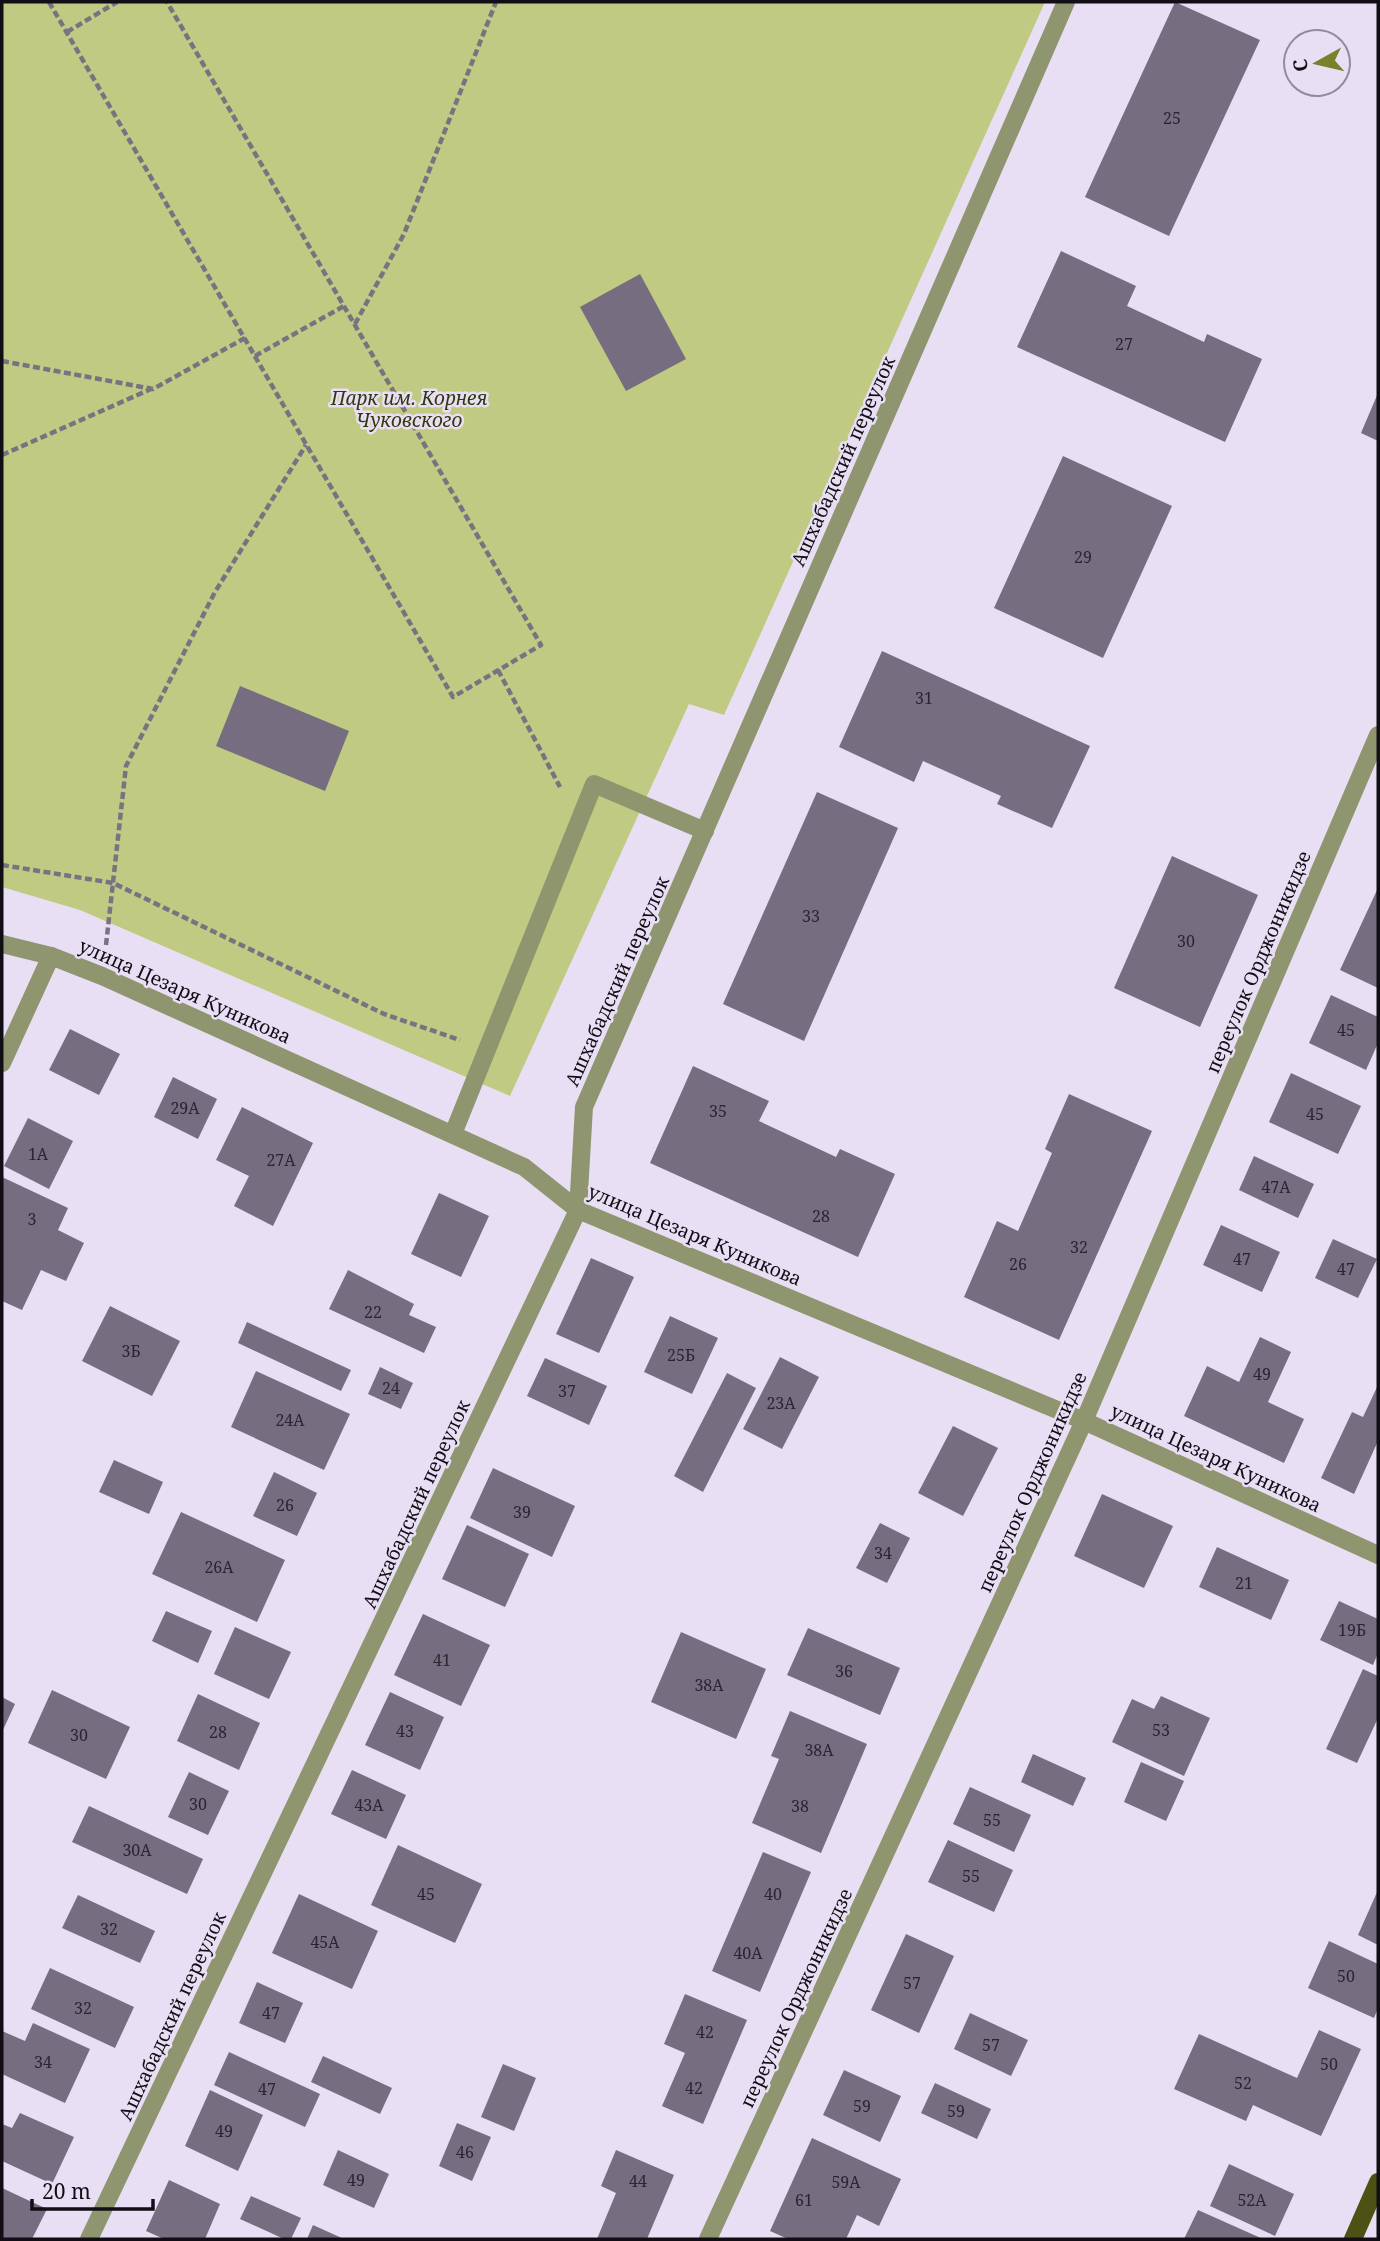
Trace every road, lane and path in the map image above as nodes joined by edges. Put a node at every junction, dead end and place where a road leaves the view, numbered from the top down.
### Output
1 (49, 2) edge
2 (117, 2) edge
3 (167, 2) edge
4 (496, 2) edge
5 (1066, 2) edge
6 (67, 32) junction
7 (344, 306) junction
8 (355, 325) junction
9 (244, 338) junction
10 (254, 356) junction
11 (2, 361) edge
12 (153, 388) junction
13 (306, 444) junction
14 (2, 455) edge
15 (498, 670) junction
16 (1378, 735) edge
17 (584, 809) junction
18 (705, 831) junction
19 (2, 865) edge
20 (113, 883) junction
21 (2, 944) edge
22 (51, 956) junction
23 (103, 976) junction
24 (487, 1050) junction
25 (2, 1063) edge
26 (453, 1134) junction
27 (578, 1210) junction
28 (1084, 1421) junction
29 (1378, 1555) edge
30 (1378, 2182) edge
31 (89, 2239) edge
32 (708, 2239) edge
33 (1353, 2239) edge

1 - 6 path
2 - 6 path
3 - 7 path
4 - 8 path
5 - 18 street, Ашхабадский переулок
6 - 9 path
7 - 8 path
7 - 10 path
8 - 15 path
9 - 10 path
9 - 12 path
10 - 13 path
11 - 12 path
12 - 14 path
13 - 15 path
13 - 20 path
15 - 17 path
16 - 28 street, переулок Орджоникидзе
17 - 18 street
17 - 24 street
18 - 27 street, Ашхабадский переулок
19 - 20 path
20 - 23 path
20 - 24 path
21 - 22 street, улица Цезаря Куникова
22 - 23 street, улица Цезаря Куникова
22 - 25 street
23 - 26 street, улица Цезаря Куникова
24 - 26 street
26 - 27 street, улица Цезаря Куникова
27 - 28 street, улица Цезаря Куникова
27 - 31 street, Ашхабадский переулок
28 - 29 street, улица Цезаря Куникова
28 - 32 street, переулок Орджоникидзе
30 - 33 main road

